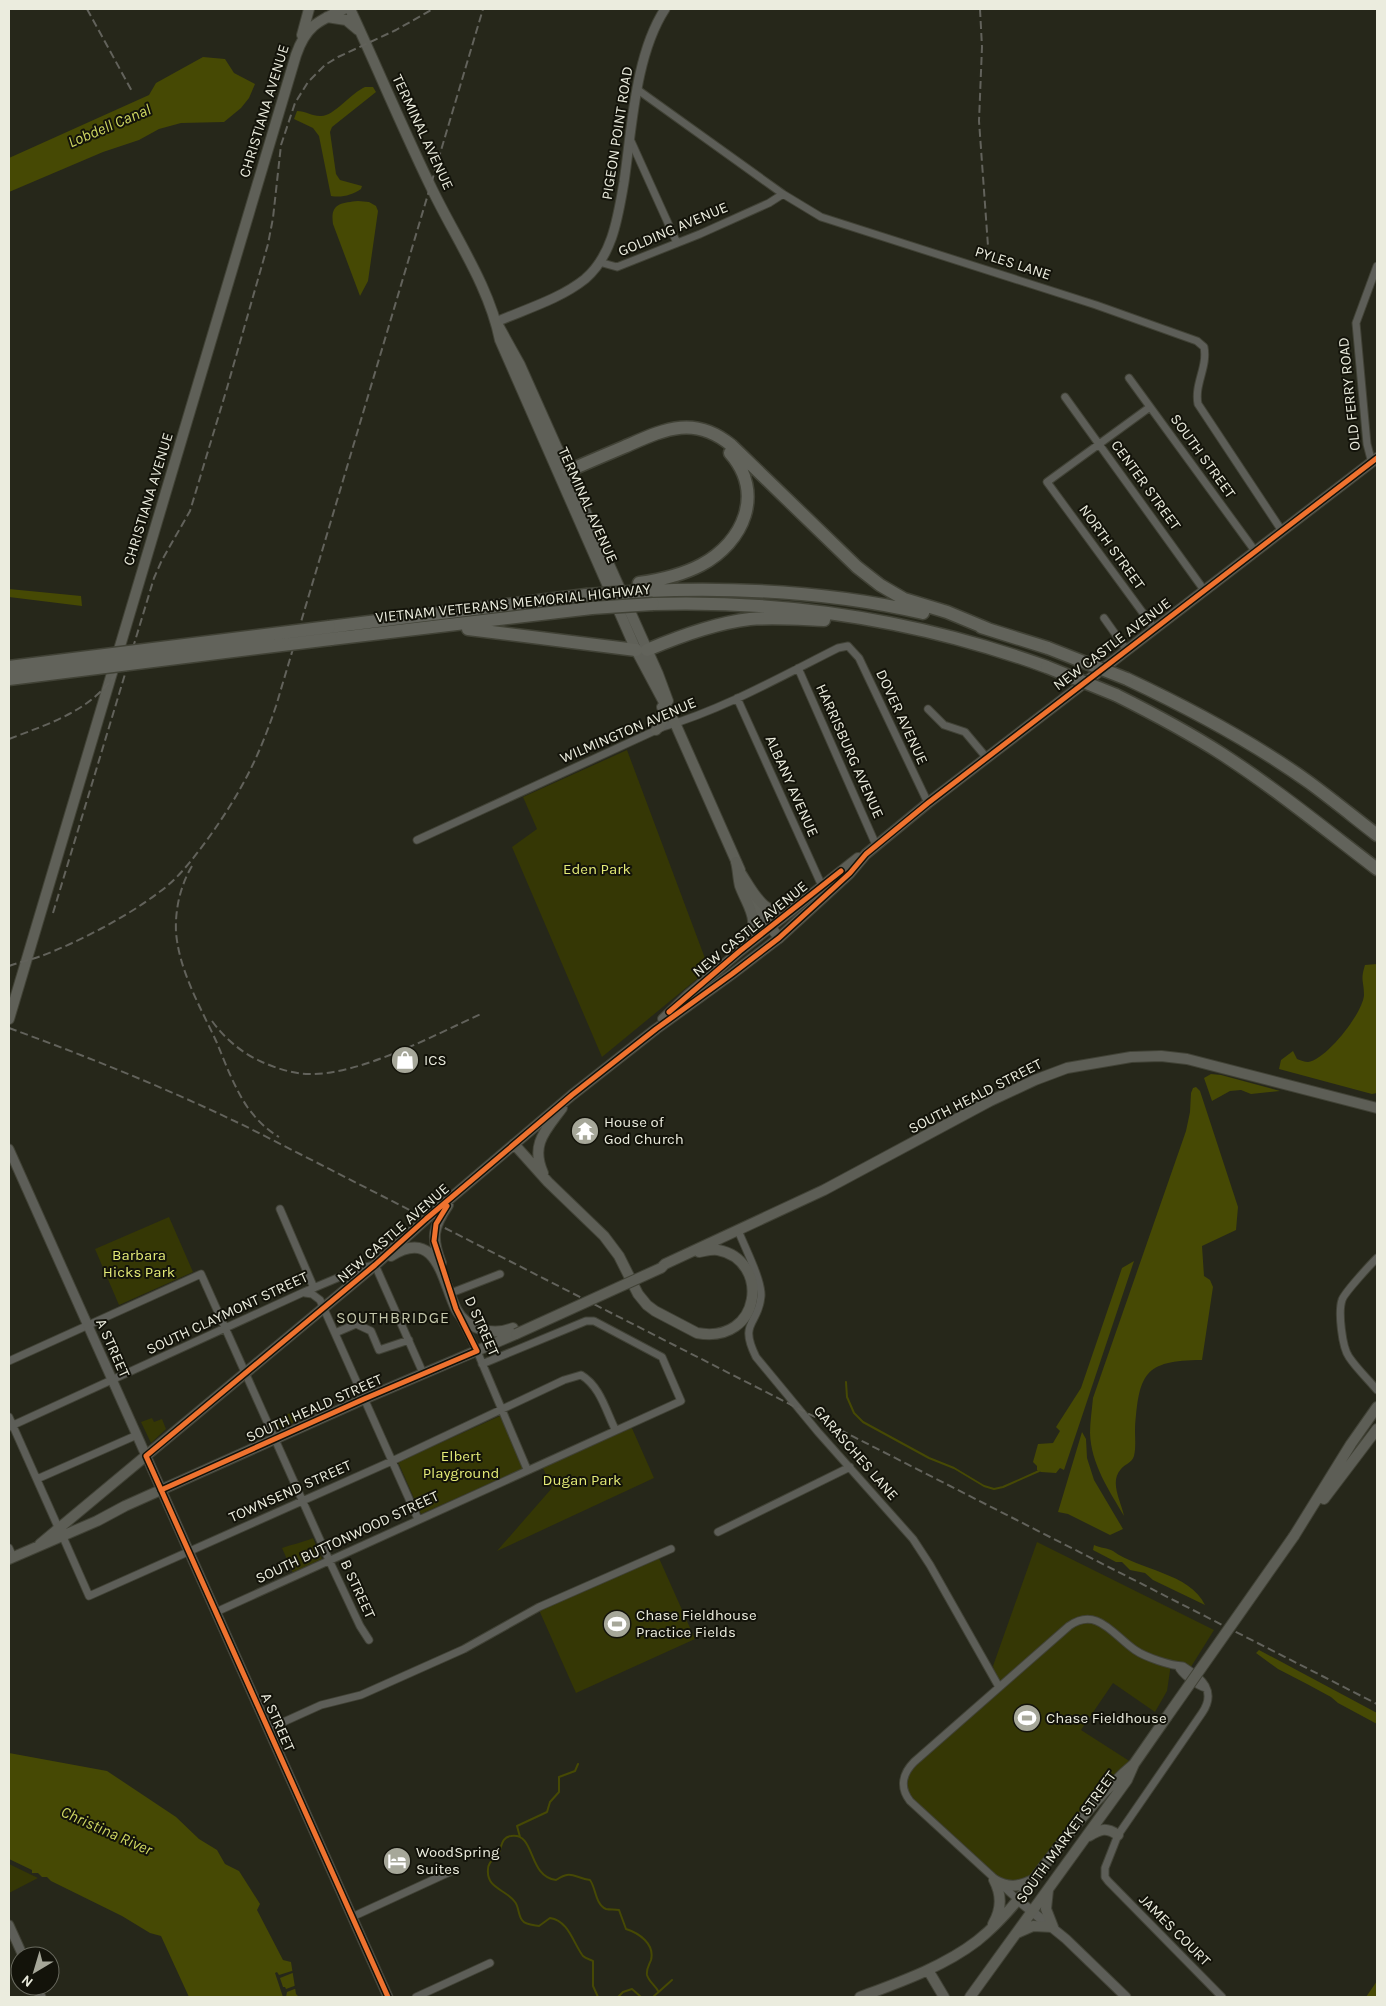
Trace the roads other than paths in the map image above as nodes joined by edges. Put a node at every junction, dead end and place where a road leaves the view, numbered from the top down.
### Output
1 (309, 9) edge
2 (344, 9) edge
3 (350, 9) edge
4 (664, 9) edge
5 (329, 13) edge
6 (361, 33) junction
7 (300, 43) junction
8 (638, 90) junction
9 (630, 139) junction
10 (783, 194) junction
11 (677, 243) junction
12 (600, 262) junction
13 (1377, 266) edge
14 (496, 322) junction
15 (1129, 378) dead end
16 (1065, 397) dead end
17 (1150, 407) junction
18 (1099, 444) junction
19 (1375, 460) edge
20 (565, 475) junction
21 (1282, 530) junction
22 (1255, 551) junction
23 (642, 587) junction
24 (1204, 590) junction
25 (1104, 618) dead end
26 (1154, 628) junction
27 (988, 629) junction
28 (416, 630) junction
29 (928, 631) junction
30 (330, 633) junction
31 (848, 646) joint
32 (1126, 649) junction
33 (641, 650) junction
34 (9, 667) edge
35 (798, 668) junction
36 (648, 676) junction
37 (9, 679) edge
38 (737, 698) junction
39 (928, 709) dead end
40 (675, 723) junction
41 (656, 730) junction
42 (986, 757) junction
43 (1309, 783) junction
44 (928, 803) junction
45 (1377, 826) edge
46 (1377, 835) edge
47 (417, 840) dead end
48 (876, 846) junction
49 (866, 854) junction
50 (738, 867) junction
51 (1377, 869) edge
52 (820, 888) junction
53 (771, 928) junction
54 (779, 938) junction
55 (740, 951) junction
56 (9, 1019) edge
57 (656, 1029) junction
58 (572, 1094) junction
59 (1377, 1108) edge
60 (514, 1144) junction
61 (9, 1149) edge
62 (548, 1182) junction
63 (451, 1200) junction
64 (280, 1209) dead end
65 (738, 1230) junction
66 (688, 1253) junction
67 (1377, 1258) edge
68 (375, 1265) junction
69 (500, 1274) dead end
70 (314, 1288) junction
71 (450, 1290) junction
72 (304, 1292) junction
73 (323, 1308) junction
74 (456, 1309) junction
75 (87, 1325) junction
76 (226, 1329) junction
77 (514, 1331) junction
78 (335, 1333) junction
79 (409, 1340) junction
80 (477, 1351) junction
81 (9, 1361) edge
82 (482, 1364) junction
83 (423, 1373) junction
84 (245, 1374) junction
85 (112, 1381) junction
86 (1377, 1390) edge
87 (364, 1399) junction
88 (1377, 1407) edge
89 (502, 1410) junction
90 (9, 1416) edge
91 (11, 1426) edge
92 (615, 1429) junction
93 (1377, 1429) edge
94 (137, 1436) junction
95 (274, 1440) junction
96 (146, 1456) junction
97 (392, 1461) junction
98 (850, 1468) junction
99 (527, 1469) junction
100 (37, 1479) junction
101 (161, 1490) junction
102 (104, 1492) junction
103 (302, 1501) junction
104 (108, 1514) junction
105 (418, 1519) junction
106 (1305, 1521) junction
107 (61, 1532) junction
108 (718, 1532) dead end
109 (671, 1549) dead end
110 (189, 1552) junction
111 (10, 1555) edge
112 (329, 1560) junction
113 (216, 1612) junction
114 (369, 1640) dead end
115 (999, 1687) junction
116 (268, 1729) junction
117 (1134, 1764) junction
118 (1118, 1835) junction
119 (1086, 1838) junction
120 (452, 1872) dead end
121 (994, 1880) junction
122 (1034, 1880) junction
123 (1048, 1888) junction
124 (1018, 1900) junction
125 (1031, 1910) junction
126 (352, 1917) junction
127 (9, 1925) edge
128 (1053, 1927) junction
129 (989, 1931) junction
130 (1014, 1935) junction
131 (18, 1946) edge
132 (490, 1963) dead end
133 (928, 1970) junction
134 (388, 1997) edge
135 (416, 1997) edge
136 (860, 1997) edge
137 (944, 1997) edge
138 (970, 1997) edge
139 (1126, 1997) edge
140 (1222, 1997) edge

1 - 7 main road
2 - 5 main road, CHRISTIANA AVENUE
3 - 6 main road, TERMINAL AVENUE
4 - 8 street, PIGEON POINT ROAD
5 - 6 main road
5 - 7 main road, CHRISTIANA AVENUE
6 - 14 main road, TERMINAL AVENUE
7 - 56 main road, CHRISTIANA AVENUE
8 - 9 street, PIGEON POINT ROAD
8 - 10 street, PYLES LANE
9 - 11 street
9 - 12 street, PIGEON POINT ROAD
10 - 11 street, GOLDING AVENUE
10 - 21 street, PYLES LANE
11 - 12 street, GOLDING AVENUE
12 - 14 street, GOLDING AVENUE
13 - 19 street, OLD FERRY ROAD
14 - 20 main road, TERMINAL AVENUE
15 - 17 street, SOUTH STREET
16 - 18 street, CENTER STREET
17 - 18 street
17 - 22 street, SOUTH STREET
18 - 24 street, CENTER STREET
18 - 26 street, NORTH STREET
19 - 21 main road, NEW CASTLE AVENUE
20 - 23 highway
20 - 27 highway
20 - 33 main road, TERMINAL AVENUE
21 - 22 main road, NEW CASTLE AVENUE
22 - 24 main road, NEW CASTLE AVENUE
23 - 27 highway, VIETNAM VETERANS MEMORIAL HIGHWAY
23 - 30 highway, VIETNAM VETERANS MEMORIAL HIGHWAY, bridge
24 - 26 main road, NEW CASTLE AVENUE
25 - 32 street
26 - 32 main road, NEW CASTLE AVENUE
27 - 43 highway, VIETNAM VETERANS MEMORIAL HIGHWAY, bridge
28 - 29 highway, VIETNAM VETERANS MEMORIAL HIGHWAY, bridge
28 - 30 highway, VIETNAM VETERANS MEMORIAL HIGHWAY
28 - 33 highway
29 - 33 highway
29 - 51 highway, VIETNAM VETERANS MEMORIAL HIGHWAY, bridge
30 - 34 highway, VIETNAM VETERANS MEMORIAL HIGHWAY, bridge
30 - 37 highway, VIETNAM VETERANS MEMORIAL HIGHWAY, bridge
31 - 35 street, WILMINGTON AVENUE
31 - 44 street, DOVER AVENUE
32 - 42 main road, NEW CASTLE AVENUE
33 - 36 main road, TERMINAL AVENUE
33 - 40 main road, TERMINAL AVENUE
35 - 38 street, WILMINGTON AVENUE
35 - 48 street, HARRISBURG AVENUE
36 - 40 main road, TERMINAL AVENUE
36 - 41 main road
38 - 40 street, WILMINGTON AVENUE
38 - 52 street, ALBANY AVENUE
39 - 42 street
40 - 41 street, WILMINGTON AVENUE
40 - 50 main road, TERMINAL AVENUE
41 - 47 street, WILMINGTON AVENUE
42 - 44 main road, NEW CASTLE AVENUE
43 - 45 highway
43 - 46 highway, VIETNAM VETERANS MEMORIAL HIGHWAY
44 - 48 main road, NEW CASTLE AVENUE
48 - 49 main road, NEW CASTLE AVENUE
49 - 52 main road, NEW CASTLE AVENUE
49 - 54 main road, NEW CASTLE AVENUE
50 - 52 main road
50 - 53 main road, TERMINAL AVENUE
50 - 55 main road
52 - 53 main road, NEW CASTLE AVENUE
53 - 54 main road, TERMINAL AVENUE
53 - 55 main road, NEW CASTLE AVENUE
54 - 57 main road, NEW CASTLE AVENUE
55 - 57 main road, NEW CASTLE AVENUE
57 - 58 main road, NEW CASTLE AVENUE
58 - 60 main road, NEW CASTLE AVENUE
58 - 62 main road
59 - 65 main road, SOUTH HEALD STREET
60 - 62 main road
60 - 63 main road, NEW CASTLE AVENUE
61 - 75 street, A STREET
62 - 66 main road
63 - 68 main road, NEW CASTLE AVENUE
63 - 71 main road
64 - 70 street
65 - 66 main road, SOUTH HEALD STREET
65 - 98 street, GARASCHES LANE
66 - 77 main road, SOUTH HEALD STREET, bridge
67 - 86 street
68 - 70 street, SOUTH CLAYMONT STREET
68 - 71 main road, D STREET
68 - 73 main road, NEW CASTLE AVENUE
68 - 79 street
69 - 71 street
70 - 72 street, SOUTH CLAYMONT STREET
71 - 74 main road, D STREET
72 - 73 street
72 - 76 street, SOUTH CLAYMONT STREET
73 - 78 street
73 - 84 main road, NEW CASTLE AVENUE
74 - 77 main road, SOUTH HEALD STREET
74 - 80 street, D STREET
75 - 76 street, B STREET
75 - 81 street
75 - 85 street, A STREET
76 - 84 street, B STREET
76 - 85 street, SOUTH CLAYMONT STREET
77 - 80 main road, SOUTH HEALD STREET
78 - 79 street
78 - 87 street
79 - 83 street
80 - 82 street, D STREET
80 - 83 main road, SOUTH HEALD STREET
82 - 89 street, D STREET
82 - 92 street, SOUTH BUTTONWOOD STREET
83 - 87 main road, SOUTH HEALD STREET
84 - 95 street, B STREET
84 - 96 main road, NEW CASTLE AVENUE
85 - 91 street, SOUTH CLAYMONT STREET
85 - 94 street, A STREET
87 - 95 main road, SOUTH HEALD STREET
87 - 97 street
88 - 106 main road, SOUTH MARKET STREET
89 - 92 street, TOWNSEND STREET
89 - 97 street, TOWNSEND STREET
89 - 99 street, D STREET
90 - 91 street
91 - 100 street
92 - 99 street, SOUTH BUTTONWOOD STREET
93 - 106 main road, SOUTH MARKET STREET
94 - 96 street, A STREET
94 - 100 street
95 - 101 main road, SOUTH HEALD STREET
95 - 103 street, B STREET
96 - 101 street, A STREET
96 - 102 main road, NEW CASTLE AVENUE
97 - 103 street, TOWNSEND STREET
97 - 105 street
98 - 108 street
98 - 115 street, GARASCHES LANE
99 - 105 street, SOUTH BUTTONWOOD STREET
100 - 107 street
101 - 104 main road, SOUTH HEALD STREET
101 - 110 street, A STREET
102 - 104 main road
102 - 107 main road, NEW CASTLE AVENUE
103 - 110 street, TOWNSEND STREET
103 - 112 street, B STREET
104 - 107 main road, SOUTH HEALD STREET
105 - 112 street, SOUTH BUTTONWOOD STREET
106 - 117 main road, SOUTH MARKET STREET, bridge
107 - 110 street, TOWNSEND STREET
107 - 111 main road, SOUTH HEALD STREET
109 - 116 street
110 - 113 street, A STREET
112 - 113 street, SOUTH BUTTONWOOD STREET
112 - 114 street, B STREET
113 - 116 street, A STREET
115 - 118 street
115 - 121 street
116 - 126 street, A STREET
117 - 119 main road, SOUTH MARKET STREET
117 - 122 main road
118 - 119 main road
118 - 140 street, JAMES COURT
119 - 123 main road, SOUTH MARKET STREET
120 - 126 street
121 - 122 main road
121 - 124 street
121 - 129 main road
122 - 124 main road
123 - 125 main road, SOUTH MARKET STREET
123 - 128 main road
124 - 125 street
124 - 129 main road
125 - 128 street
125 - 130 main road, SOUTH MARKET STREET
126 - 134 street, A STREET
127 - 131 street
128 - 130 main road
128 - 139 street
129 - 133 main road
130 - 138 main road, SOUTH MARKET STREET
132 - 135 street
133 - 136 main road
133 - 137 main road

